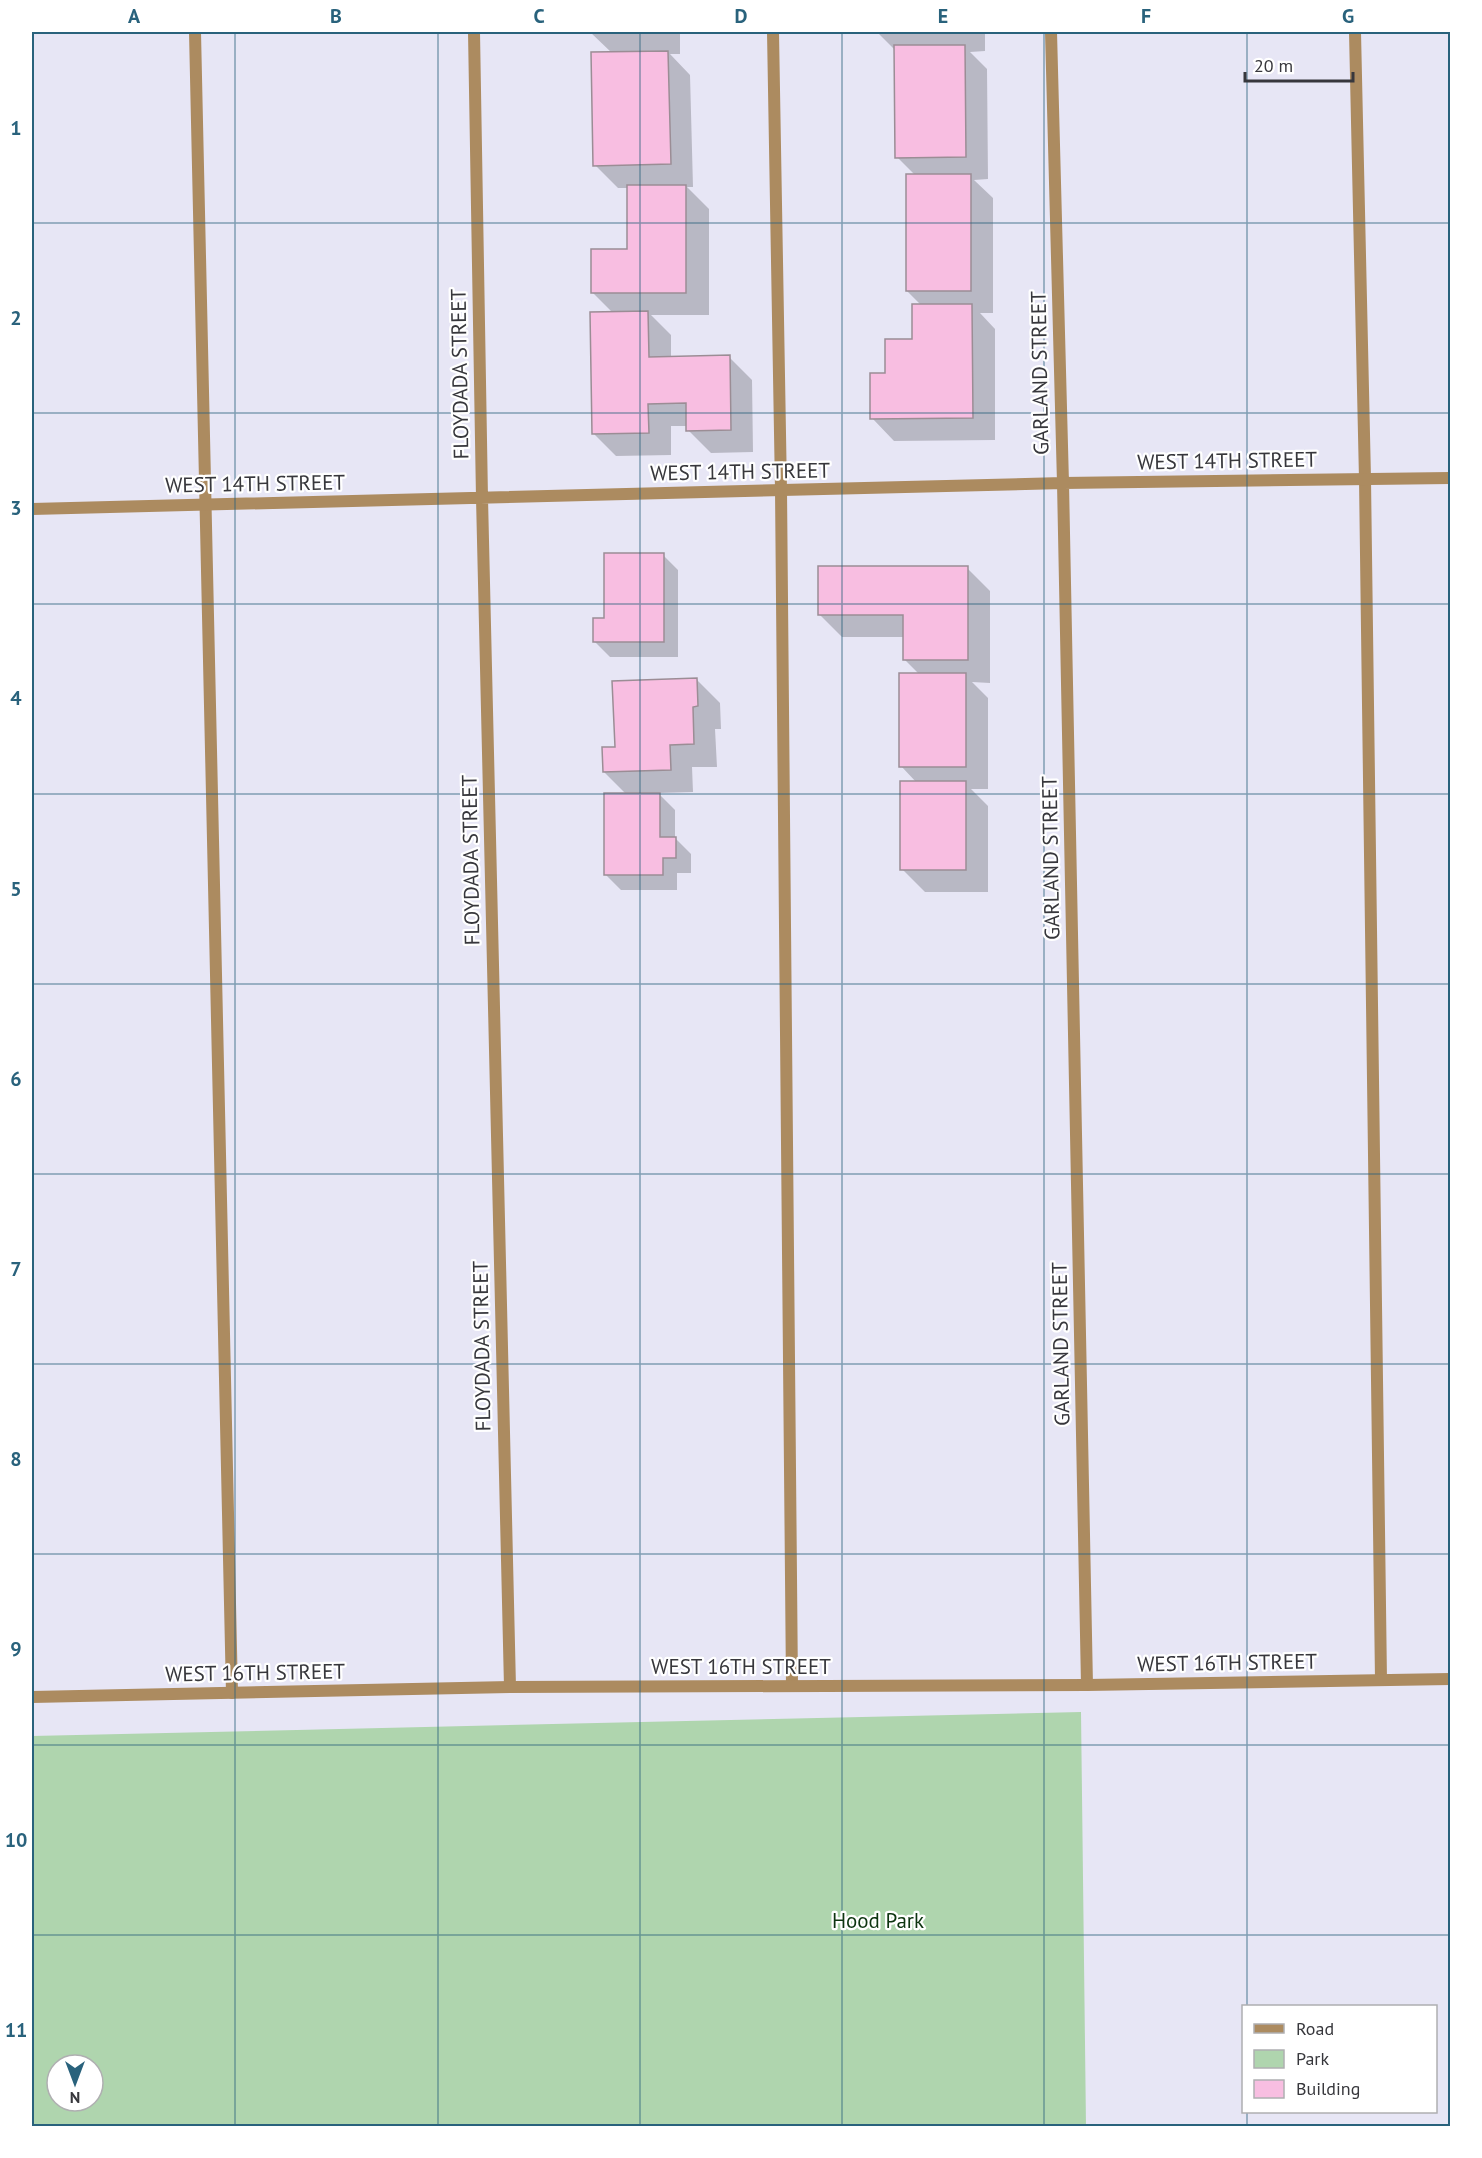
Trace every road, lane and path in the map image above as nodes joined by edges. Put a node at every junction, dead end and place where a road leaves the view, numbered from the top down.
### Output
1 (195, 32) edge
2 (474, 32) edge
3 (773, 32) edge
4 (1051, 32) edge
5 (1355, 32) edge
6 (1450, 478) edge
7 (1365, 479) junction
8 (1063, 483) junction
9 (781, 490) junction
10 (482, 498) junction
11 (205, 504) junction
12 (32, 509) edge
13 (1450, 1679) edge
14 (1381, 1680) junction
15 (1087, 1685) junction
16 (792, 1686) junction
17 (510, 1687) junction
18 (232, 1693) junction
19 (32, 1697) edge

1 - 11 street
2 - 10 street, FLOYDADA STREET
3 - 9 street
4 - 8 street, GARLAND STREET
5 - 7 street
6 - 7 street, WEST 14TH STREET
7 - 8 street, WEST 14TH STREET
7 - 14 street
8 - 9 street, WEST 14TH STREET
8 - 15 street, GARLAND STREET
9 - 10 street, WEST 14TH STREET
9 - 16 street
10 - 11 street, WEST 14TH STREET
10 - 17 street, FLOYDADA STREET
11 - 12 street, WEST 14TH STREET
11 - 18 street
13 - 14 street, WEST 16TH STREET
14 - 15 street, WEST 16TH STREET
15 - 16 street, WEST 16TH STREET
16 - 17 street, WEST 16TH STREET
17 - 18 street, WEST 16TH STREET
18 - 19 street, WEST 16TH STREET

